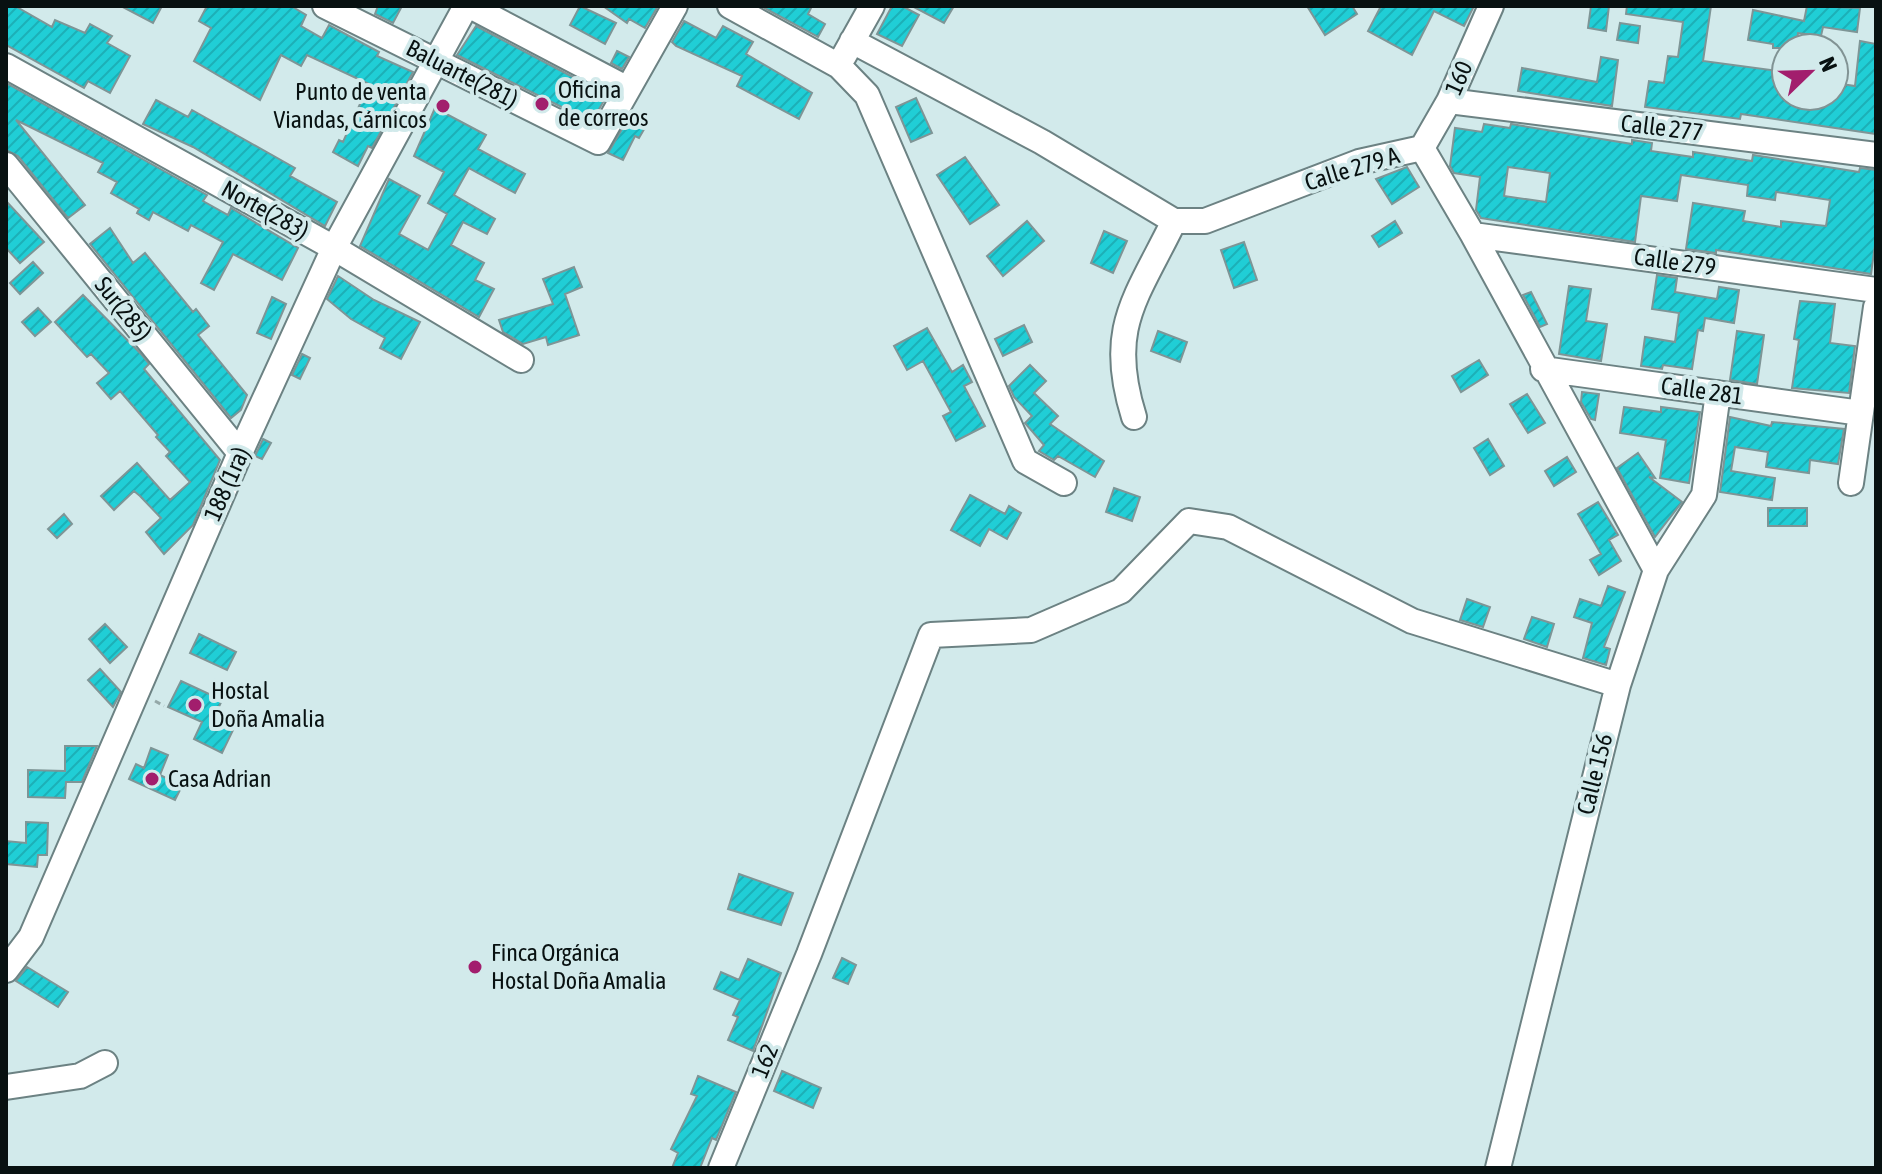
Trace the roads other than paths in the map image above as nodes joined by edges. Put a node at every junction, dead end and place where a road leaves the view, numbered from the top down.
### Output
1 (325, 6) edge
2 (468, 6) edge
3 (675, 6) edge
4 (730, 6) edge
5 (872, 6) edge
6 (1491, 6) edge
7 (852, 41) junction
8 (437, 62) junction
9 (6, 66) edge
10 (839, 66) junction
11 (628, 89) junction
12 (1449, 101) junction
13 (1422, 148) junction
14 (1876, 155) edge
15 (6, 165) edge
16 (1174, 221) junction
17 (1473, 235) junction
18 (334, 248) junction
19 (1876, 290) edge
20 (1876, 307) edge
21 (521, 360) dead end
22 (1543, 369) junction
23 (1718, 393) junction
24 (1861, 413) junction
25 (1134, 417) dead end
26 (240, 453) junction
27 (1064, 483) dead end
28 (1851, 483) dead end
29 (1656, 570) junction
30 (1618, 685) junction
31 (6, 970) edge
32 (105, 1063) dead end
33 (6, 1087) edge
34 (721, 1168) edge
35 (1498, 1168) edge

1 - 8 street, Baluarte(281)
2 - 8 street, 188 (1ra)
2 - 11 street
3 - 11 street
4 - 10 street
5 - 7 street
6 - 12 street, 160
7 - 10 street
7 - 16 street
8 - 11 street, Baluarte(281)
8 - 18 street, 188 (1ra)
9 - 18 street, Norte(283)
10 - 27 street
12 - 13 street, 160
12 - 14 street, Calle 277
13 - 16 street, Calle 279 A
13 - 17 street, Calle 279 A
15 - 26 street, Sur(285)
16 - 25 street
17 - 19 street, Calle 279
17 - 22 street, Calle 279 A
18 - 21 street, Norte(283)
18 - 26 street, 188 (1ra)
20 - 24 street
22 - 23 street, Calle 281
22 - 29 street, Calle 279 A
23 - 24 street, Calle 281
23 - 29 street, Calle 156
24 - 28 street
26 - 31 street, 188 (1ra)
29 - 30 street, Calle 156
30 - 34 street, 162
30 - 35 street, Calle 156
32 - 33 street

